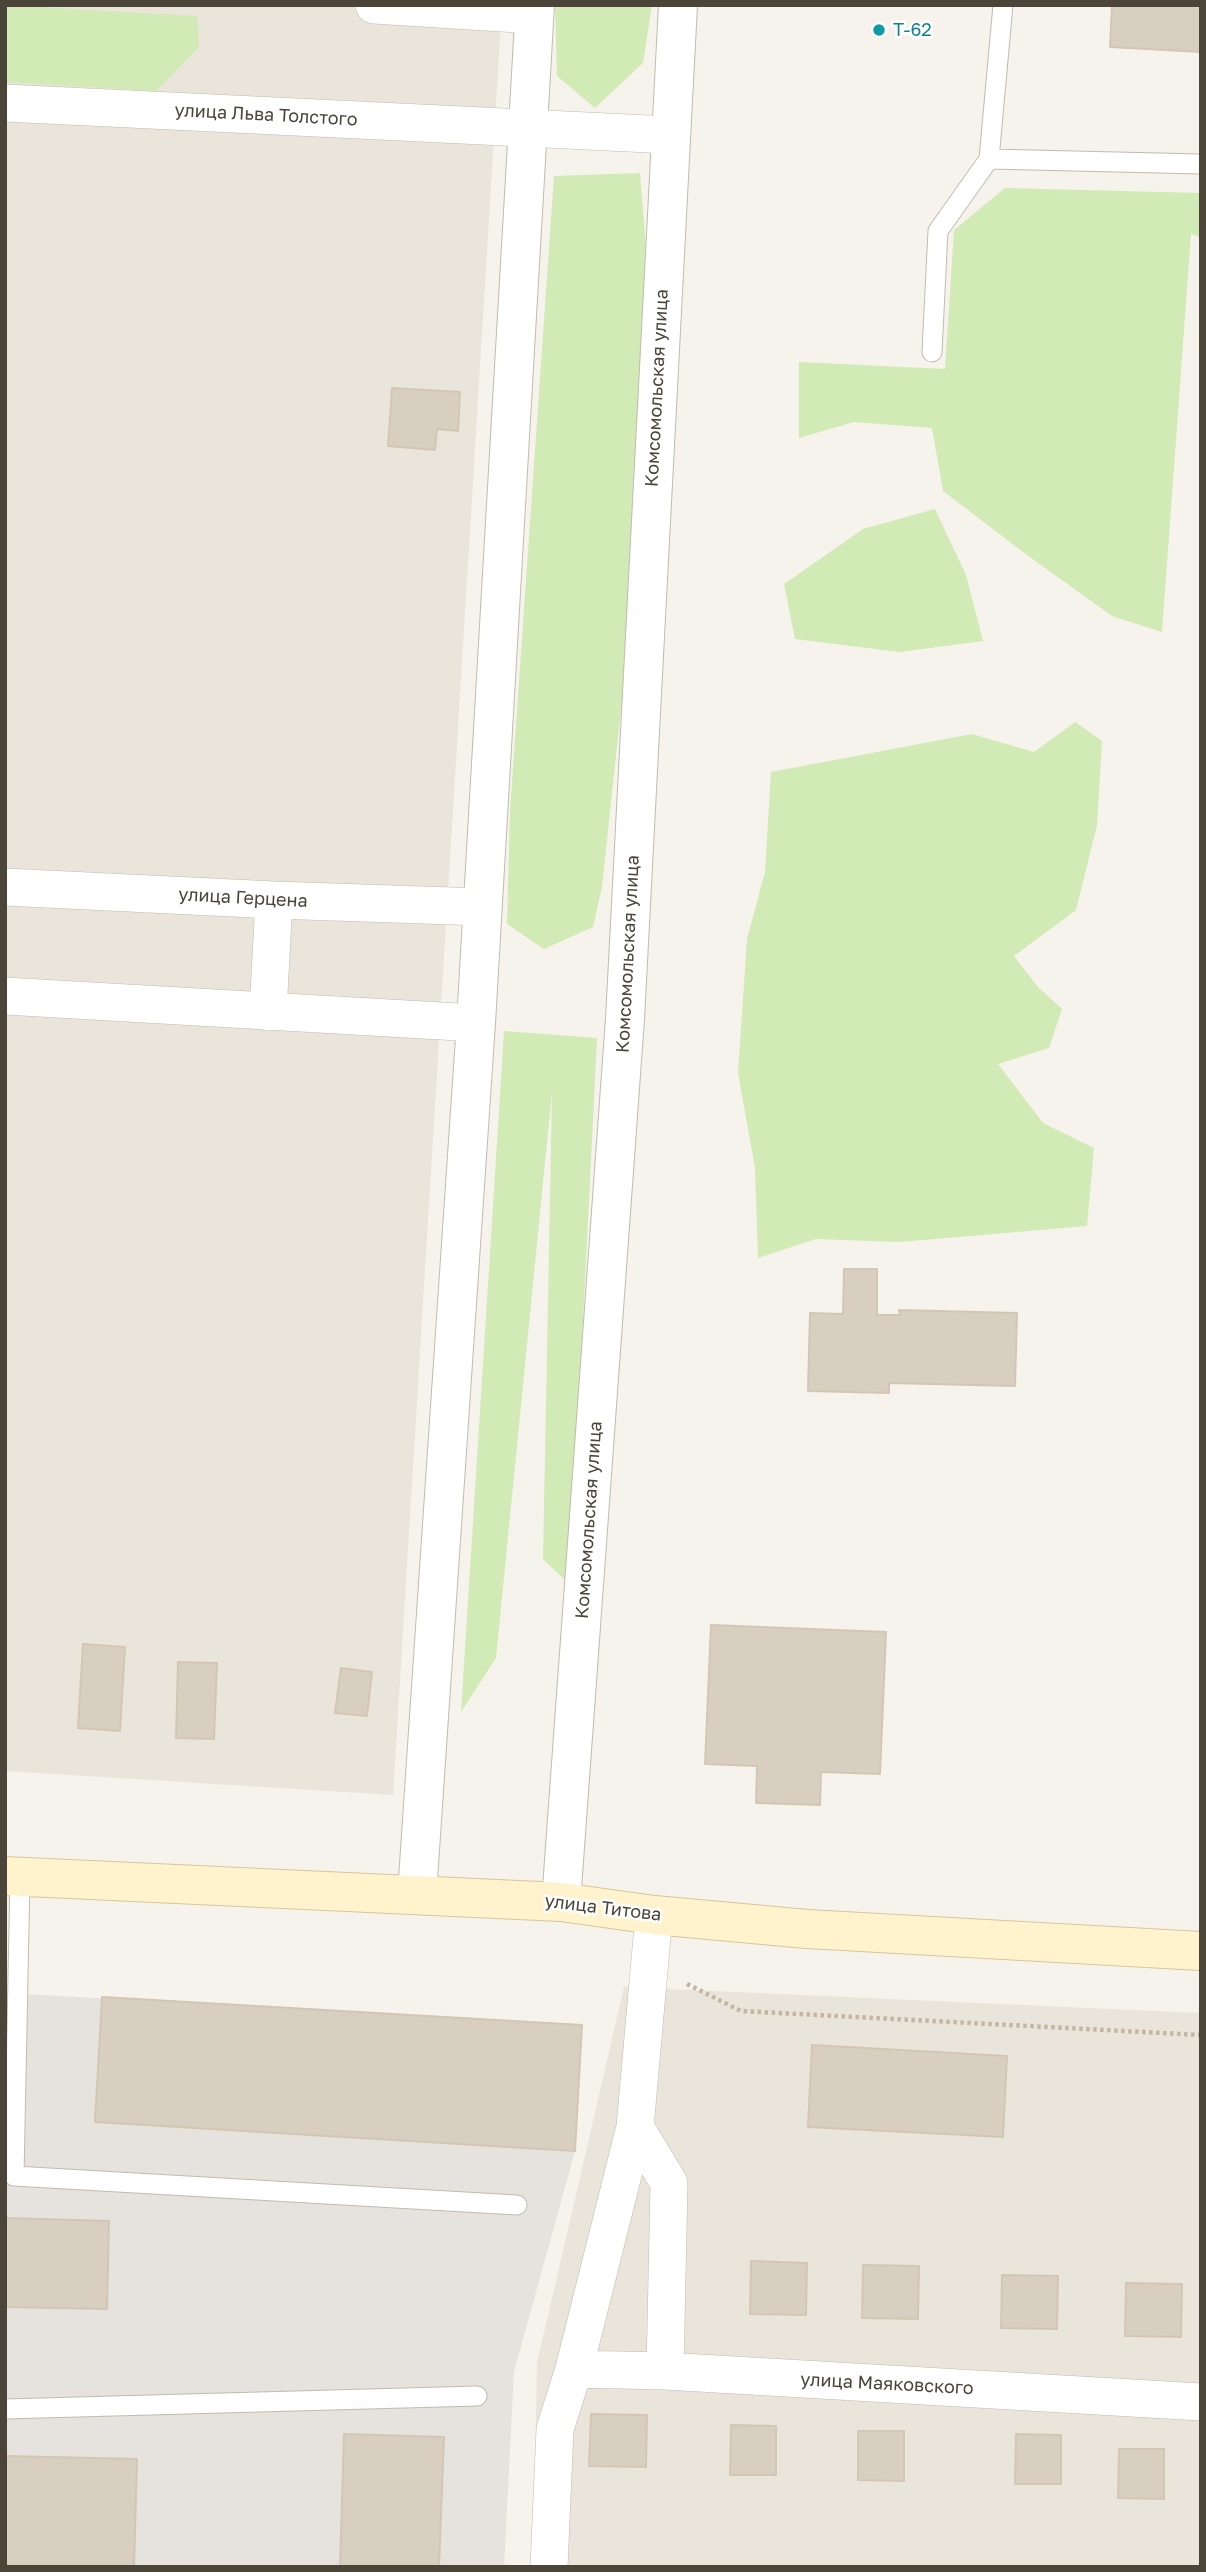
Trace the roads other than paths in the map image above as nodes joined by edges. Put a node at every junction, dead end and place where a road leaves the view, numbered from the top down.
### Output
1 (374, 5) edge
2 (678, 5) edge
3 (1003, 5) edge
4 (535, 10) edge
5 (5, 103) edge
6 (527, 128) junction
7 (670, 135) junction
8 (989, 159) junction
9 (1201, 164) edge
10 (932, 352) dead end
11 (5, 887) edge
12 (274, 900) junction
13 (482, 907) junction
14 (5, 996) edge
15 (268, 1012) junction
16 (476, 1023) junction
17 (13, 1877) edge
18 (417, 1894) junction
19 (561, 1902) junction
20 (654, 1915) junction
21 (1201, 1951) edge
22 (12, 2034) edge
23 (635, 2127) junction
24 (517, 2205) dead end
25 (574, 2369) junction
26 (666, 2371) junction
27 (477, 2396) dead end
28 (1201, 2402) edge
29 (5, 2409) edge
30 (549, 2567) edge

1 - 4 street
2 - 7 street, Комсомольская улица
3 - 8 lane
4 - 6 street
5 - 6 street, улица Льва Толстого
6 - 7 street, улица Льва Толстого
6 - 13 street
7 - 19 street, Комсомольская улица
8 - 9 lane
8 - 10 lane
11 - 12 street, улица Герцена
12 - 13 street, улица Герцена
12 - 15 street
13 - 16 street
14 - 15 street
15 - 16 street
16 - 18 street
17 - 18 main road, улица Титова
17 - 22 lane
18 - 19 main road, улица Титова
19 - 20 main road, улица Титова
20 - 21 main road, улица Титова
20 - 23 street
22 - 24 lane
23 - 25 street
23 - 26 street
25 - 26 street, улица Маяковского
25 - 30 street
26 - 28 street, улица Маяковского
27 - 29 lane

